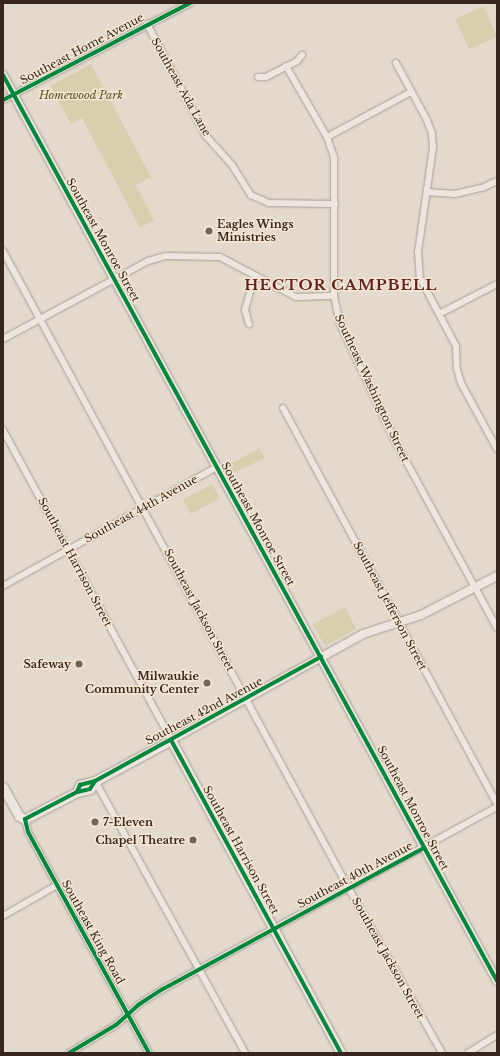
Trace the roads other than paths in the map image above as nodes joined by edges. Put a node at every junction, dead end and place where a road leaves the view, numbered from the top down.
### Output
1 (190, 3) edge
2 (147, 24) junction
3 (302, 55) dead end
4 (396, 63) dead end
5 (286, 66) junction
6 (3, 75) edge
7 (258, 77) dead end
8 (411, 92) junction
9 (14, 95) junction
10 (3, 100) edge
11 (327, 137) junction
12 (497, 181) edge
13 (427, 192) junction
14 (335, 204) junction
15 (3, 251) edge
16 (254, 275) junction
17 (114, 280) junction
18 (497, 284) edge
19 (334, 296) junction
20 (439, 314) junction
21 (40, 319) junction
22 (249, 324) dead end
23 (3, 339) edge
24 (283, 408) dead end
25 (3, 430) edge
26 (497, 449) edge
27 (217, 467) junction
28 (143, 510) junction
29 (68, 549) junction
30 (497, 576) edge
31 (3, 586) edge
32 (475, 588) junction
33 (399, 623) junction
34 (497, 628) edge
35 (321, 657) junction
36 (247, 699) junction
37 (171, 740) junction
38 (95, 781) junction
39 (3, 787) edge
40 (497, 803) edge
41 (497, 807) edge
42 (26, 819) junction
43 (424, 848) junction
44 (57, 885) junction
45 (349, 889) junction
46 (3, 916) edge
47 (274, 929) junction
48 (198, 970) junction
49 (497, 981) edge
50 (128, 1014) junction
51 (497, 1035) edge
52 (69, 1053) edge
53 (149, 1053) edge
54 (245, 1053) edge
55 (341, 1053) edge
56 (442, 1053) edge
57 (468, 1053) edge

1 - 2 street, Southeast Home Avenue
2 - 9 street, Southeast Home Avenue
2 - 14 street, Southeast Ada Lane
3 - 5 street
4 - 8 street
5 - 7 street
5 - 11 street, Southeast Washington Street
6 - 9 street, Southeast Monroe Street
8 - 11 street
8 - 13 street
9 - 10 street, Southeast Home Avenue
9 - 17 street, Southeast Monroe Street
11 - 14 street, Southeast Washington Street
12 - 13 street
13 - 20 street
14 - 19 street, Southeast Washington Street
15 - 21 street, Southeast Jackson Street
16 - 17 street
16 - 19 street
16 - 22 street
17 - 21 street
17 - 27 street, Southeast Monroe Street
18 - 20 street
19 - 32 street, Southeast Washington Street
20 - 26 street
21 - 23 street
21 - 28 street, Southeast Jackson Street
24 - 33 street, Southeast Jefferson Street
25 - 29 street, Southeast Harrison Street
27 - 28 street, Southeast 44th Avenue
27 - 35 street, Southeast Monroe Street
28 - 29 street, Southeast 44th Avenue
28 - 36 street, Southeast Jackson Street
29 - 31 street, Southeast 44th Avenue
29 - 37 street, Southeast Harrison Street
30 - 32 street, Southeast 42nd Avenue
32 - 33 street, Southeast 42nd Avenue
32 - 34 street, Southeast Washington Street
33 - 35 street, Southeast 42nd Avenue
33 - 40 street, Southeast Jefferson Street
35 - 36 street, Southeast 42nd Avenue
35 - 43 street, Southeast Monroe Street
36 - 37 street, Southeast 42nd Avenue
36 - 45 street, Southeast Jackson Street
37 - 38 main road, Southeast 42nd Avenue
37 - 47 main road, Southeast Harrison Street
38 - 42 main road, Southeast 42nd Avenue
38 - 48 street
39 - 42 main road, Southeast King Road
41 - 43 street, Southeast 40th Avenue
42 - 44 street, Southeast King Road
43 - 45 street, Southeast 40th Avenue
43 - 49 street, Southeast Monroe Street
44 - 46 street
44 - 50 street, Southeast King Road
45 - 47 street, Southeast 40th Avenue
45 - 56 street, Southeast Jackson Street
47 - 48 street, Southeast 40th Avenue
47 - 55 main road, Southeast Harrison Street
48 - 50 street, Southeast 40th Avenue
48 - 54 street
50 - 52 street, Southeast 40th Avenue
50 - 53 street, Southeast King Road
51 - 57 street

